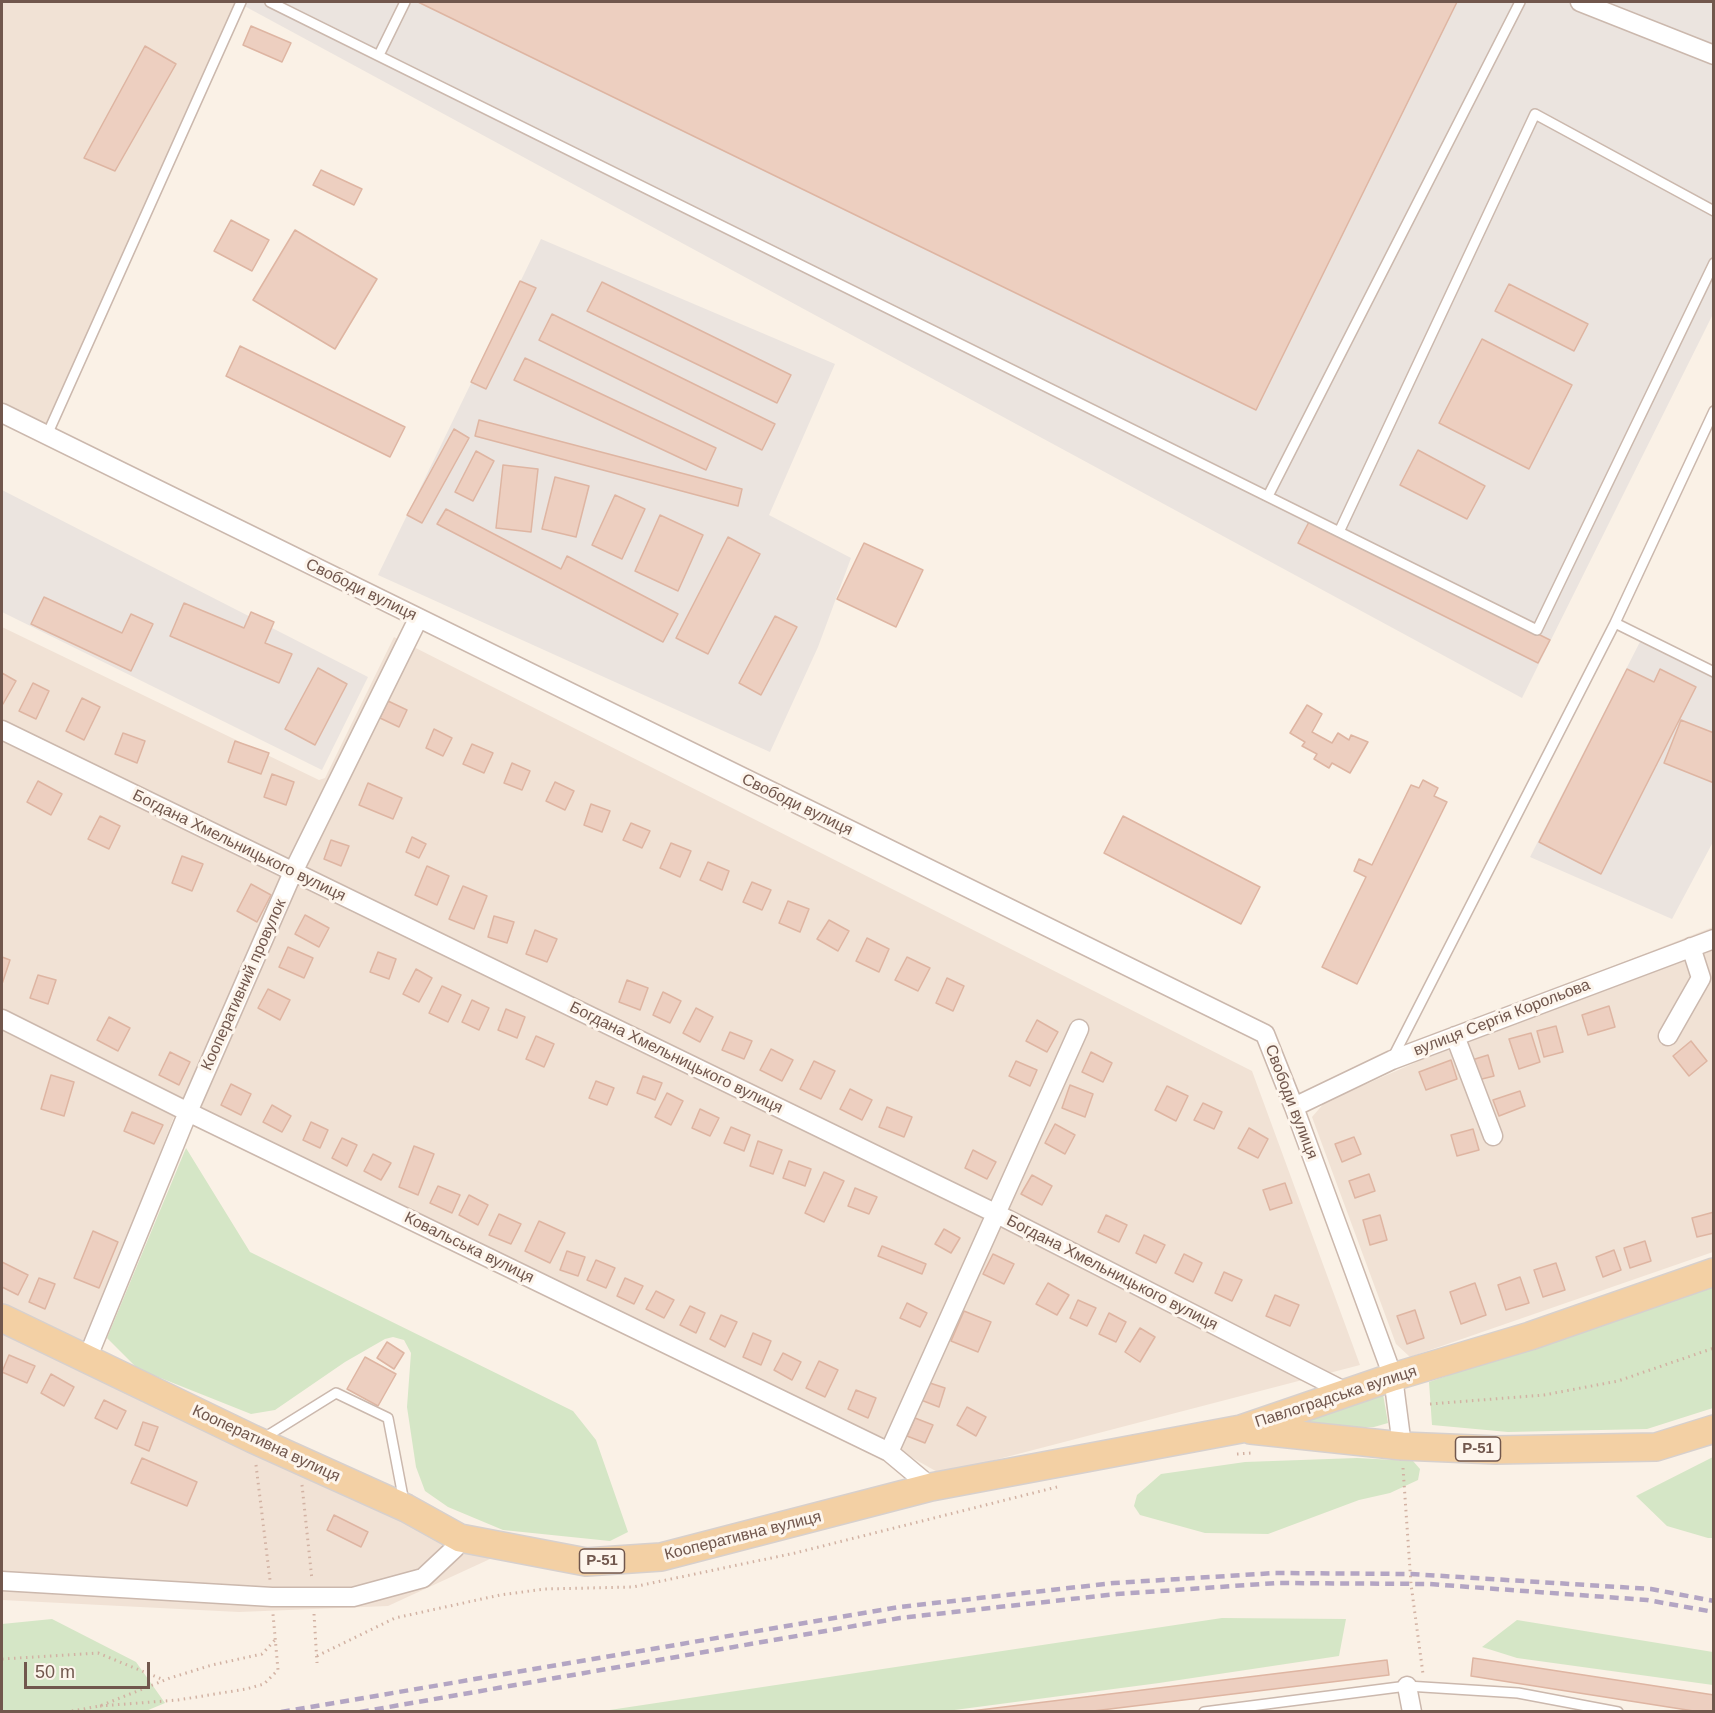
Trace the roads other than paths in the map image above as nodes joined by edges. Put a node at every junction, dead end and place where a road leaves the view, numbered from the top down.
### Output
1 (241, 2) edge
2 (270, 2) edge
3 (405, 2) edge
4 (1520, 2) edge
5 (1580, 2) edge
6 (379, 55) junction
7 (1713, 55) edge
8 (1713, 211) edge
9 (1713, 263) edge
10 (1713, 411) edge
11 (2, 413) edge
12 (47, 435) junction
13 (1268, 496) junction
14 (1339, 532) junction
15 (418, 618) junction
16 (1615, 623) junction
17 (1713, 672) edge
18 (2, 730) edge
19 (293, 872) junction
20 (1713, 939) edge
21 (1691, 947) junction
22 (2, 1019) edge
23 (1079, 1029) dead end
24 (1455, 1036) junction
25 (1668, 1036) dead end
26 (1392, 1060) junction
27 (1294, 1107) junction
28 (188, 1112) junction
29 (1493, 1136) dead end
30 (997, 1214) junction
31 (1713, 1272) edge
32 (2, 1318) edge
33 (87, 1359) junction
34 (1393, 1377) junction
35 (1348, 1393) junction
36 (1713, 1429) edge
37 (255, 1440) junction
38 (1238, 1441) junction
39 (1402, 1446) junction
40 (889, 1452) junction
41 (931, 1487) junction
42 (406, 1508) junction
43 (460, 1538) junction
44 (2, 1581) edge
45 (1416, 1687) junction
46 (1204, 1712) edge
47 (1412, 1712) edge
48 (1618, 1712) edge

1 - 12 lane
2 - 6 lane
3 - 6 lane
4 - 13 lane
5 - 7 street
6 - 13 lane
8 - 14 lane
9 - 14 lane
10 - 16 lane
11 - 12 street, Свободи вулиця
12 - 15 street, Свободи вулиця
13 - 14 lane
15 - 19 street, Кооперативний провулок
15 - 27 street, Свободи вулиця
16 - 17 lane
16 - 26 lane
18 - 19 street, Богдана Хмельницького вулиця
19 - 28 street, Кооперативний провулок
19 - 30 street, Богдана Хмельницького вулиця
20 - 21 street, вулиця Сергія Корольова
21 - 24 street, вулиця Сергія Корольова
21 - 25 street
22 - 28 street, Ковальська вулиця
23 - 30 street
24 - 26 street, вулиця Сергія Корольова
24 - 29 street
26 - 27 street, вулиця Сергія Корольова
27 - 34 street, Свободи вулиця
28 - 33 street, Кооперативний провулок
28 - 40 street, Ковальська вулиця
30 - 35 street, Богдана Хмельницького вулиця
30 - 40 street
31 - 34 main road, Павлоградська вулиця / Р-51
32 - 33 main road, Кооперативна вулиця / Р-51
33 - 37 main road, Кооперативна вулиця / Р-51
34 - 35 main road, Павлоградська вулиця / Р-51
34 - 39 street, Свободи вулиця
35 - 38 main road, Павлоградська вулиця / Р-51
36 - 39 main road, Павлоградська вулиця / Р-51
37 - 42 main road, Кооперативна вулиця / Р-51
37 - 42 lane
38 - 39 main road, Павлоградська вулиця / Р-51
38 - 41 main road, Кооперативна вулиця / Р-51
40 - 41 street, Ковальська вулиця
41 - 43 main road, Кооперативна вулиця / Р-51
42 - 43 main road, Кооперативна вулиця / Р-51
43 - 44 street
45 - 46 lane
45 - 47 street
45 - 48 lane

